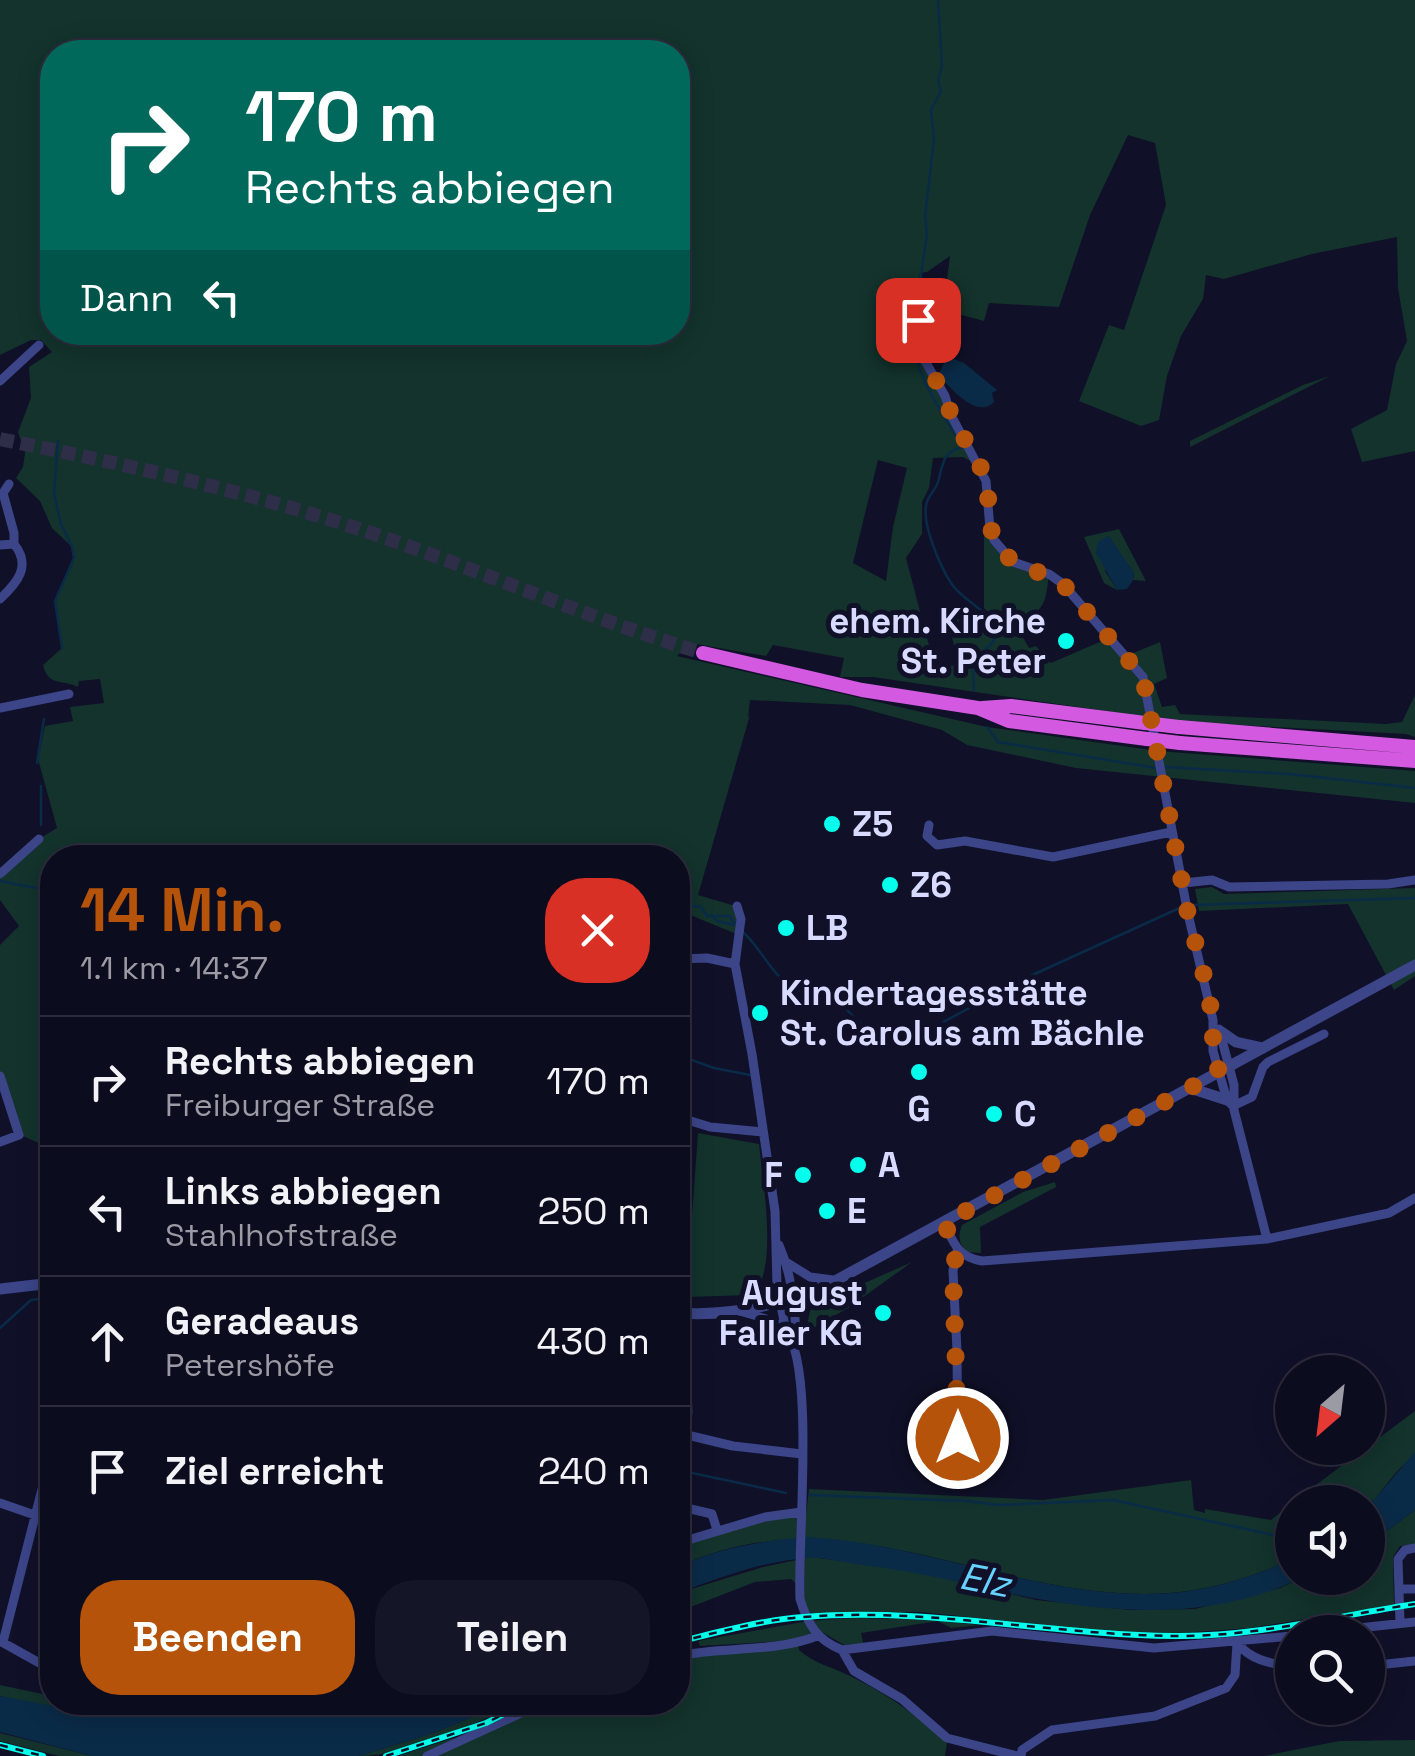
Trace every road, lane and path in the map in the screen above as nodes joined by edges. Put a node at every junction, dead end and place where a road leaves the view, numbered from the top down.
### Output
1 (918, 318) dead end
2 (39, 345) dead end
3 (0, 381) edge
4 (9, 484) dead end
5 (14, 544) junction
6 (0, 545) edge
7 (0, 600) edge
8 (703, 654) tunnel mouth
9 (69, 694) dead end
10 (0, 708) edge
11 (1180, 735) junction
12 (1415, 737) edge
13 (1407, 746) edge
14 (1415, 761) edge
15 (929, 825) dead end
16 (1171, 832) junction
17 (39, 839) dead end
18 (0, 874) edge
19 (1415, 880) edge
20 (1182, 883) junction
21 (737, 906) dead end
22 (690, 959) edge
23 (735, 964) junction
24 (1415, 965) edge
25 (1217, 1027) junction
26 (1324, 1034) dead end
27 (1263, 1048) junction
28 (1224, 1069) junction
29 (0, 1076) edge
30 (1190, 1088) junction
31 (1230, 1103) junction
32 (690, 1122) edge
33 (763, 1132) junction
34 (0, 1142) edge
35 (1415, 1198) edge
36 (944, 1223) junction
37 (1267, 1240) junction
38 (778, 1243) junction
39 (957, 1250) junction
40 (786, 1262) junction
41 (835, 1281) junction
42 (40, 1284) edge
43 (0, 1288) edge
44 (786, 1301) junction
45 (740, 1311) junction
46 (690, 1313) edge
47 (786, 1331) junction
48 (796, 1352) junction
49 (690, 1436) edge
50 (802, 1454) junction
51 (958, 1482) dead end
52 (40, 1493) edge
53 (0, 1504) edge
54 (690, 1509) edge
55 (34, 1515) junction
56 (801, 1516) junction
57 (40, 1517) edge
58 (717, 1530) junction
59 (690, 1539) edge
60 (1415, 1548) edge
61 (1415, 1588) edge
62 (1400, 1589) junction
63 (1415, 1622) edge
64 (1400, 1623) junction
65 (1385, 1625) edge
66 (817, 1636) junction
67 (1275, 1638) edge
68 (1, 1641) edge
69 (1236, 1644) junction
70 (842, 1650) junction
71 (690, 1653) edge
72 (1415, 1662) edge
73 (40, 1663) edge
74 (1275, 1664) edge
75 (1385, 1665) edge
76 (517, 1715) edge
77 (427, 1756) edge
78 (1019, 1756) edge

1 - 16 street
2 - 3 street
4 - 5 street
5 - 6 street
5 - 7 street
8 - 11 highway, bridge
9 - 10 street
11 - 13 highway
11 - 14 highway
12 - 13 highway
15 - 16 street
16 - 20 street
17 - 18 street
19 - 20 street
20 - 25 street
21 - 23 street
22 - 23 street
23 - 33 street
24 - 27 street
25 - 27 street
25 - 28 street
26 - 31 street
27 - 28 street
28 - 30 street
28 - 31 street
29 - 34 street
30 - 31 street
30 - 36 street
31 - 37 street
32 - 33 street
33 - 38 street
35 - 37 street
36 - 39 street
36 - 41 street
37 - 39 street
38 - 40 street
38 - 44 street
39 - 51 street
40 - 41 street
40 - 44 street
41 - 44 street
42 - 43 street
44 - 45 street
44 - 47 street
44 - 48 street
45 - 46 street
45 - 47 street
47 - 48 street
48 - 50 street
49 - 50 street
50 - 56 street
52 - 55 street
53 - 55 street
54 - 58 street
55 - 57 street
55 - 68 street
56 - 58 street
56 - 66 street
58 - 59 street
60 - 62 street
61 - 62 street
62 - 64 street
63 - 64 street
64 - 65 street
66 - 70 street
66 - 71 street
67 - 69 street
68 - 73 street
69 - 70 street
69 - 74 street
69 - 78 street
70 - 78 street
72 - 75 street
76 - 77 street

